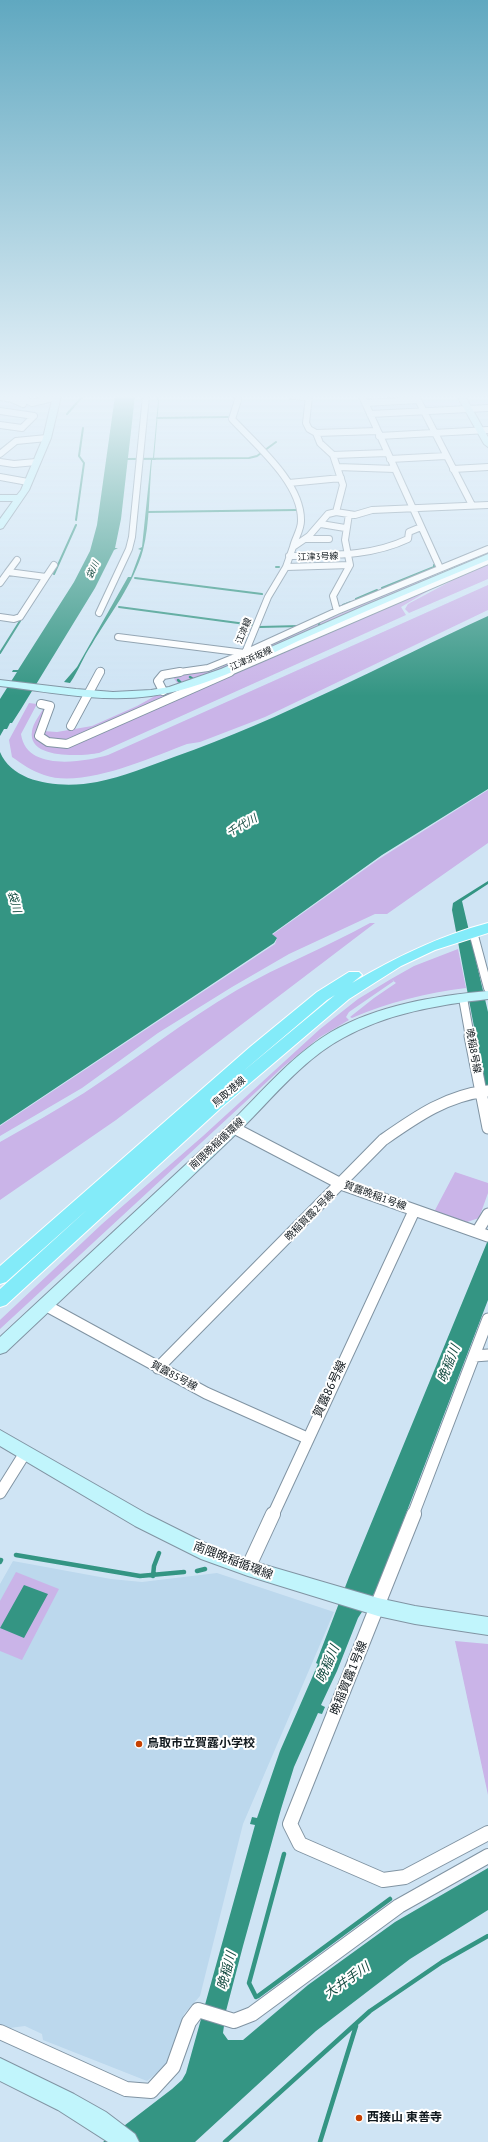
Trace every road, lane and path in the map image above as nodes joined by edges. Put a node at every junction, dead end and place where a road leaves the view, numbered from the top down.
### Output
1 (136, 496) edge
2 (297, 496) edge
3 (341, 496) edge
4 (406, 496) edge
5 (467, 496) edge
6 (0, 498) edge
7 (20, 498) joint
8 (472, 505) junction
9 (488, 505) edge
10 (412, 508) junction
11 (336, 512) junction
12 (349, 514) junction
13 (313, 521) junction
14 (0, 526) edge
15 (345, 528) junction
16 (420, 528) junction
17 (305, 538) junction
18 (329, 539) dead end
19 (293, 547) junction
20 (488, 549) edge
21 (346, 553) junction
22 (289, 556) junction
23 (488, 557) edge
24 (17, 560) dead end
25 (488, 561) edge
26 (54, 564) dead end
27 (350, 566) junction
28 (286, 567) junction
29 (440, 568) junction
30 (8, 572) junction
31 (46, 577) junction
32 (0, 583) edge
33 (337, 611) junction
34 (99, 613) dead end
35 (0, 617) edge
36 (118, 637) dead end
37 (246, 653) junction
38 (101, 671) dead end
39 (0, 683) edge
40 (163, 691) junction
41 (90, 694) junction
42 (41, 704) dead end
43 (71, 726) dead end
44 (488, 918) edge
45 (488, 928) edge
46 (471, 929) junction
47 (454, 934) junction
48 (487, 993) edge
49 (465, 997) junction
50 (484, 1091) edge
51 (234, 1128) junction
52 (488, 1128) edge
53 (341, 1184) junction
54 (414, 1211) junction
55 (488, 1214) edge
56 (484, 1234) edge
57 (0, 1277) edge
58 (0, 1300) edge
59 (45, 1305) junction
60 (488, 1319) edge
61 (0, 1347) edge
62 (488, 1355) edge
63 (474, 1356) junction
64 (158, 1368) junction
65 (0, 1437) edge
66 (307, 1438) junction
67 (25, 1453) junction
68 (0, 1493) edge
69 (248, 1568) junction
70 (372, 1605) junction
71 (488, 1626) edge
72 (488, 1833) edge
73 (488, 1856) edge
74 (0, 2032) edge
75 (0, 2069) edge
76 (119, 2135) edge

1 - 34 street
2 - 13 street
3 - 11 street
4 - 10 street
5 - 8 street
6 - 7 street
7 - 14 street
8 - 9 street
8 - 10 street
10 - 12 street
10 - 16 street
11 - 12 street
11 - 13 street, 江津線
12 - 15 street
13 - 15 street
13 - 17 street, 江津線
13 - 19 street
15 - 21 street
16 - 21 street
16 - 29 street
17 - 18 street
17 - 19 street, 江津線
19 - 22 street, 江津線
20 - 29 street, 江津線
21 - 22 street
21 - 27 street
22 - 28 street, 江津線
23 - 40 street, 江津浜坂線
24 - 30 street
25 - 42 street
26 - 31 street
27 - 28 street, 江津3号線
27 - 33 street
28 - 37 street, 江津線
29 - 33 street, 江津線
30 - 31 street
30 - 32 street
31 - 35 street
33 - 37 street, 江津線
36 - 37 street
37 - 40 street
38 - 41 street
39 - 41 street, 江津浜坂線
40 - 41 street, 江津浜坂線
41 - 43 street
44 - 46 main road, 鳥取港線
45 - 46 main road, 鳥取港線
46 - 47 main road, 鳥取港線
46 - 48 street
47 - 57 main road, 鳥取港線
47 - 58 main road, 鳥取港線
48 - 49 street, 南隈晩稲循環線
49 - 50 street, 晩稲8号線
49 - 51 street, 南隈晩稲循環線
50 - 52 street, 晩稲8号線
50 - 53 street, 晩稲賀露2号線
51 - 53 street, 賀露晩稲1号線
51 - 59 street, 南隈晩稲循環線
53 - 54 street, 賀露晩稲1号線
53 - 64 street, 晩稲賀露2号線
54 - 56 street, 賀露晩稲1号線
54 - 66 street, 賀露86号線
55 - 56 street
59 - 61 street, 南隈晩稲循環線
59 - 64 street, 賀露85号線
60 - 63 street, 晩稲賀露1号線
62 - 63 street
63 - 70 street, 晩稲賀露1号線
64 - 66 street, 賀露85号線
65 - 67 street, 南隈晩稲循環線
66 - 69 street, 賀露86号線
67 - 68 street
67 - 69 street, 南隈晩稲循環線
69 - 70 street, 南隈晩稲循環線
70 - 71 street, 南隈晩稲循環線
70 - 72 street, 晩稲賀露1号線
73 - 74 street
75 - 76 street

